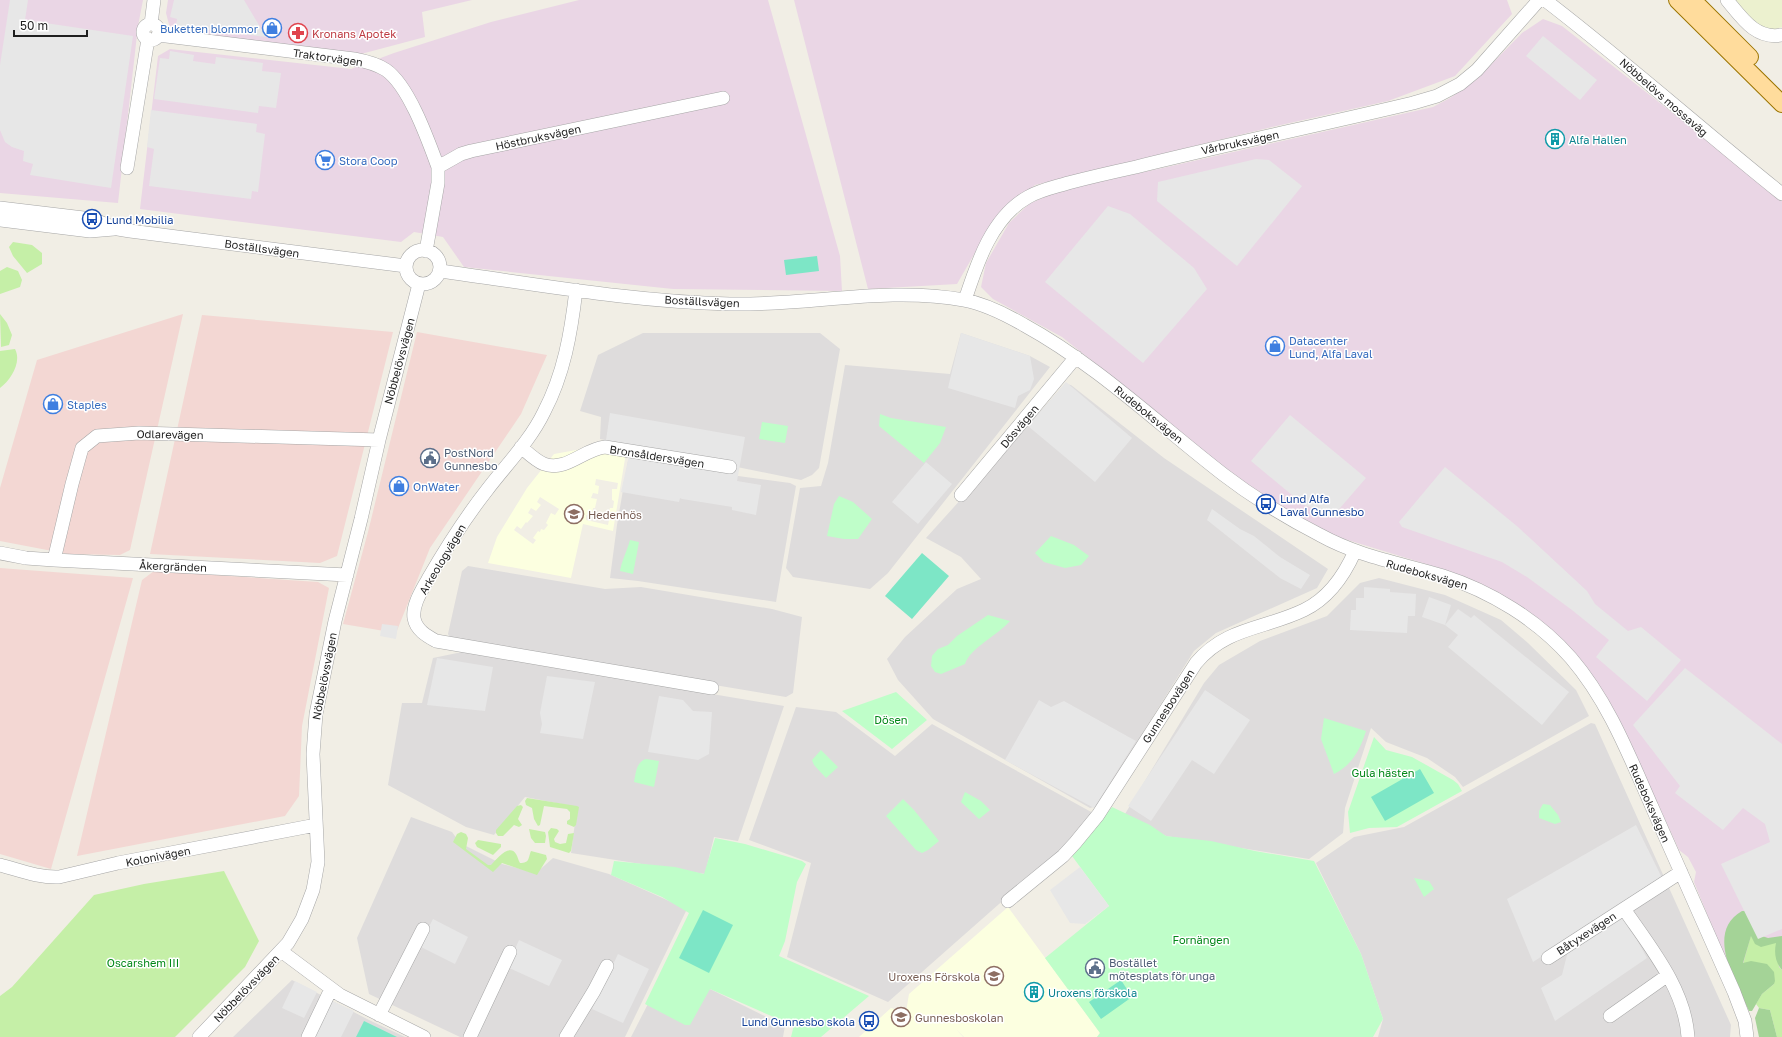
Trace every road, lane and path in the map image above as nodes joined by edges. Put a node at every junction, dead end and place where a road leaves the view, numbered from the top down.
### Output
1 (154, 0) edge
2 (1539, 0) edge
3 (1545, 0) edge
4 (1677, 0) edge
5 (1693, 0) edge
6 (1727, 0) edge
7 (152, 33) junction
8 (1782, 35) edge
9 (1782, 89) edge
10 (724, 98) dead end
11 (1782, 104) edge
12 (438, 167) junction
13 (127, 168) dead end
14 (1782, 194) edge
15 (0, 208) edge
16 (0, 220) edge
17 (118, 229) junction
18 (426, 251) junction
19 (406, 266) junction
20 (440, 271) junction
21 (419, 284) junction
22 (576, 290) junction
23 (965, 300) junction
24 (1076, 357) junction
25 (378, 440) junction
26 (521, 447) junction
27 (730, 467) dead end
28 (961, 495) dead end
29 (1355, 551) junction
30 (0, 553) edge
31 (54, 560) junction
32 (347, 575) junction
33 (712, 688) dead end
34 (316, 825) junction
35 (0, 864) edge
36 (1681, 872) junction
37 (1008, 901) dead end
38 (1624, 909) junction
39 (423, 929) dead end
40 (281, 951) junction
41 (510, 952) dead end
42 (1548, 958) dead end
43 (607, 966) dead end
44 (1668, 975) junction
45 (331, 989) junction
46 (379, 1015) junction
47 (1610, 1016) dead end
48 (199, 1037) edge
49 (308, 1037) edge
50 (424, 1037) edge
51 (470, 1037) edge
52 (566, 1037) edge
53 (1688, 1037) edge
54 (1747, 1037) edge

1 - 7 street
2 - 23 street, Vårbruksvägen
3 - 14 street, Nöbbelövs mossaväg
4 - 11 main road
5 - 9 main road
6 - 8 street
7 - 12 street, Traktorvägen
7 - 13 street
10 - 12 street, Höstbruksvägen
12 - 18 street
15 - 17 street, Boställsvägen
16 - 17 street, Boställsvägen
17 - 19 street, Boställsvägen
18 - 19 street
18 - 20 street
19 - 21 street
20 - 21 street
20 - 22 street, Boställsvägen
21 - 25 street, Nöbbelövsvägen
22 - 23 street, Boställsvägen
22 - 26 street, Arkeologvägen
23 - 24 street, Rudeboksvägen
24 - 28 street, Dösvägen
24 - 29 street, Rudeboksvägen
25 - 31 street, Odlarevägen
25 - 32 street, Nöbbelövsvägen
26 - 27 street, Bronsåldersvägen
26 - 33 street, Arkeologvägen
29 - 36 street, Rudeboksvägen
29 - 37 street, Gunnesbovägen
30 - 31 street, Åkergränden
31 - 32 street, Åkergränden
32 - 34 street, Nöbbelövsvägen
34 - 35 street, Kolonivägen
34 - 40 street, Nöbbelövsvägen
36 - 38 street, Båtyxevägen
36 - 54 street, Rudeboksvägen
38 - 42 street, Båtyxevägen
38 - 44 street, Båtyxevägen
39 - 46 street
40 - 45 street
40 - 48 street, Nöbbelövsvägen
41 - 51 street
43 - 52 street
44 - 47 street
44 - 53 street, Båtyxevägen
45 - 46 street
45 - 49 street
46 - 50 street

